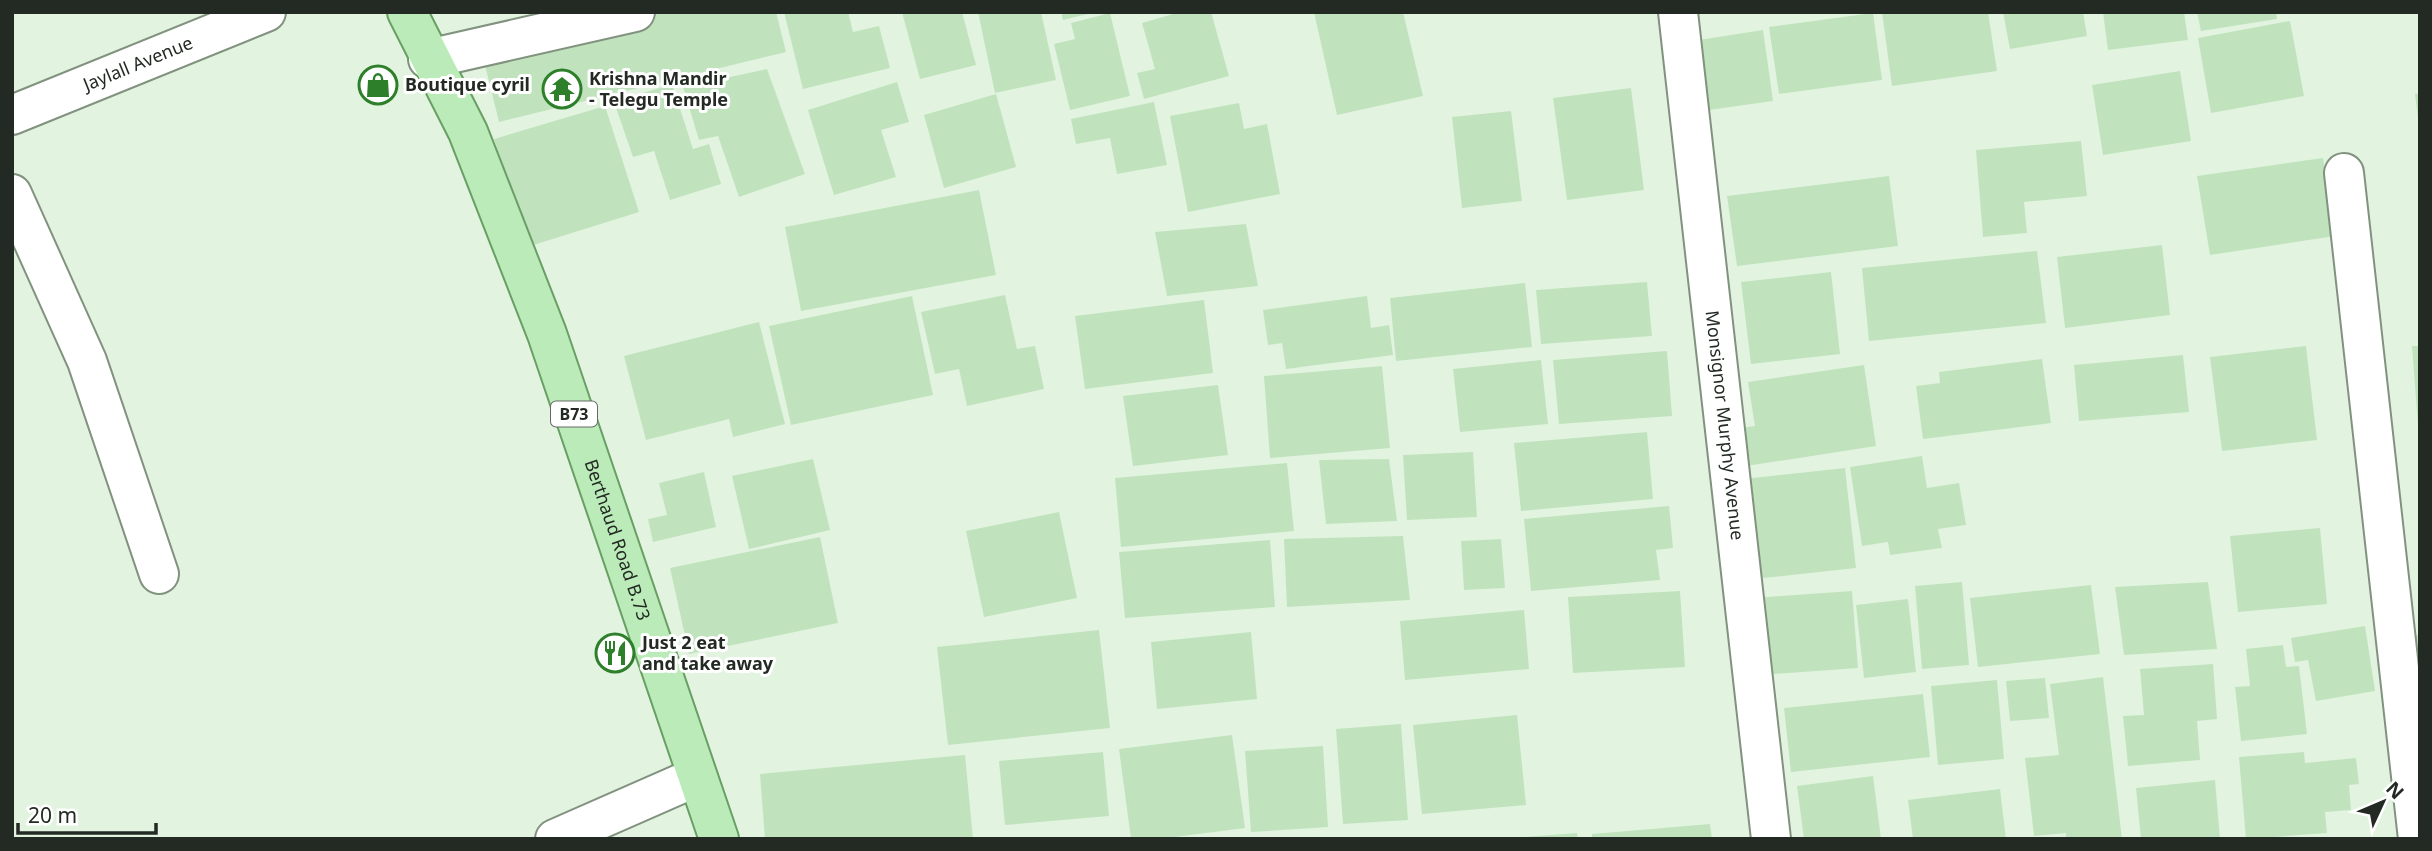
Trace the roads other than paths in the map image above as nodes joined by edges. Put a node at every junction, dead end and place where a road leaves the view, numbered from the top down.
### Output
1 (266, 12) edge
2 (407, 12) edge
3 (635, 12) edge
4 (1678, 12) edge
5 (428, 60) junction
6 (12, 116) edge
7 (2344, 173) dead end
8 (12, 194) edge
9 (159, 574) dead end
10 (696, 777) junction
11 (555, 839) edge
12 (719, 839) edge
13 (1771, 839) edge
14 (2418, 839) edge

1 - 6 street, Jaylall Avenue
2 - 5 main road, Berthaud Road B.73 / B73
3 - 5 street
4 - 13 street, Monsignor Murphy Avenue
5 - 10 main road, Berthaud Road B.73 / B73
7 - 14 street
8 - 9 street
10 - 11 street
10 - 12 main road, Berthaud Road B.73 / B73

